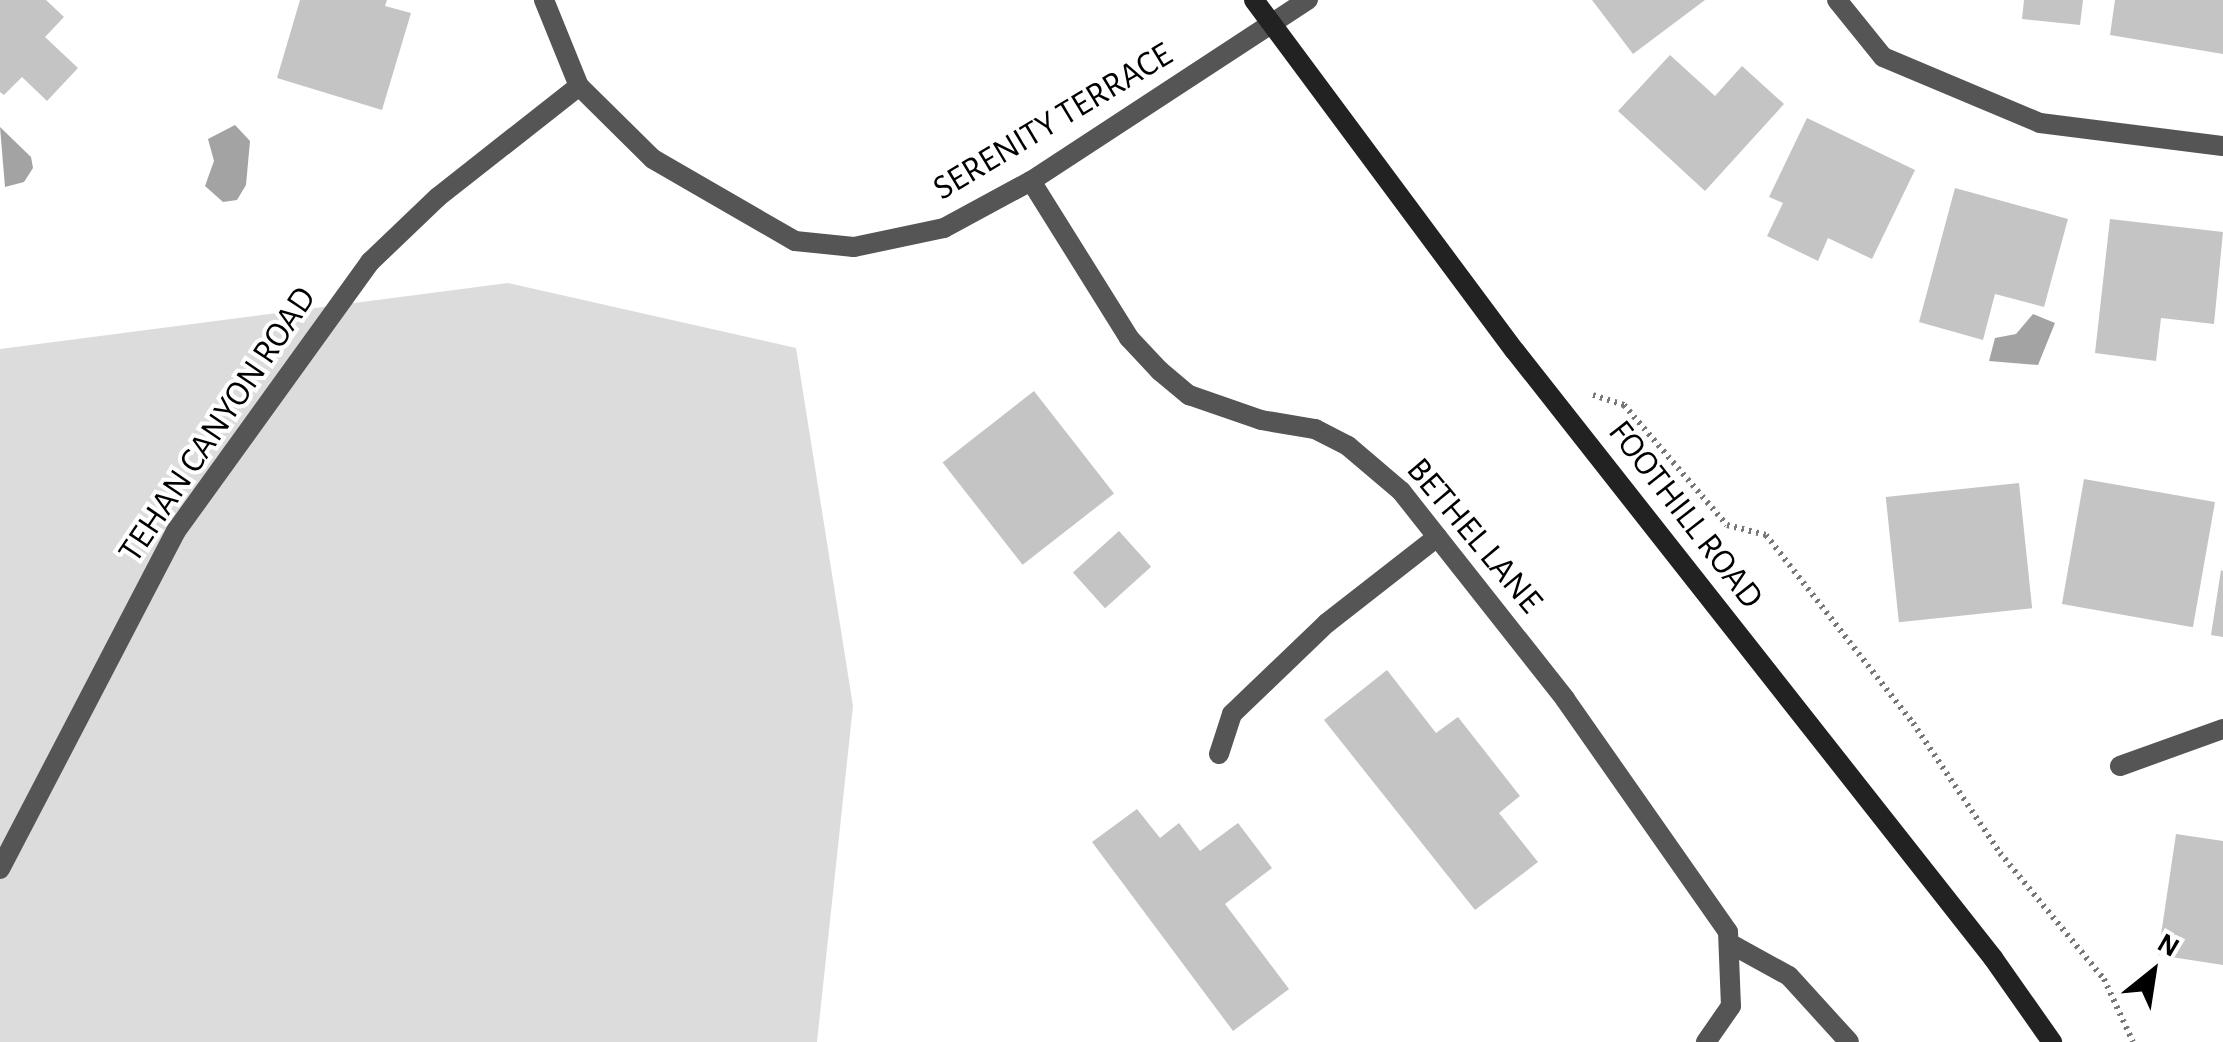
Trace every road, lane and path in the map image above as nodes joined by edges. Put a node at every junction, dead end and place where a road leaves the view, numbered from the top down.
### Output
1 (544, 0) edge
2 (1254, 0) edge
3 (1264, 0) edge
4 (1308, 0) edge
5 (1837, 0) edge
6 (1273, 22) junction
7 (578, 86) junction
8 (2223, 146) edge
9 (1031, 181) junction
10 (1588, 392) dead end
11 (1437, 537) junction
12 (2223, 729) edge
13 (1219, 754) dead end
14 (2120, 766) dead end
15 (0, 870) edge
16 (1729, 943) junction
17 (1706, 1042) edge
18 (1850, 1042) edge
19 (2052, 1042) edge
20 (2133, 1042) edge

1 - 7 street, SERENITY TERRACE
2 - 6 main road, FOOTHILL ROAD
3 - 6 main road, FOOTHILL ROAD
4 - 6 street, SERENITY TERRACE
5 - 8 street
6 - 9 street, SERENITY TERRACE
6 - 19 main road, FOOTHILL ROAD
7 - 9 street, SERENITY TERRACE
7 - 15 street, TEHAN CANYON ROAD
9 - 11 street, BETHEL LANE
10 - 20 path
11 - 13 street
11 - 16 street, BETHEL LANE
12 - 14 street
16 - 17 street, BETHEL LANE
16 - 18 street

